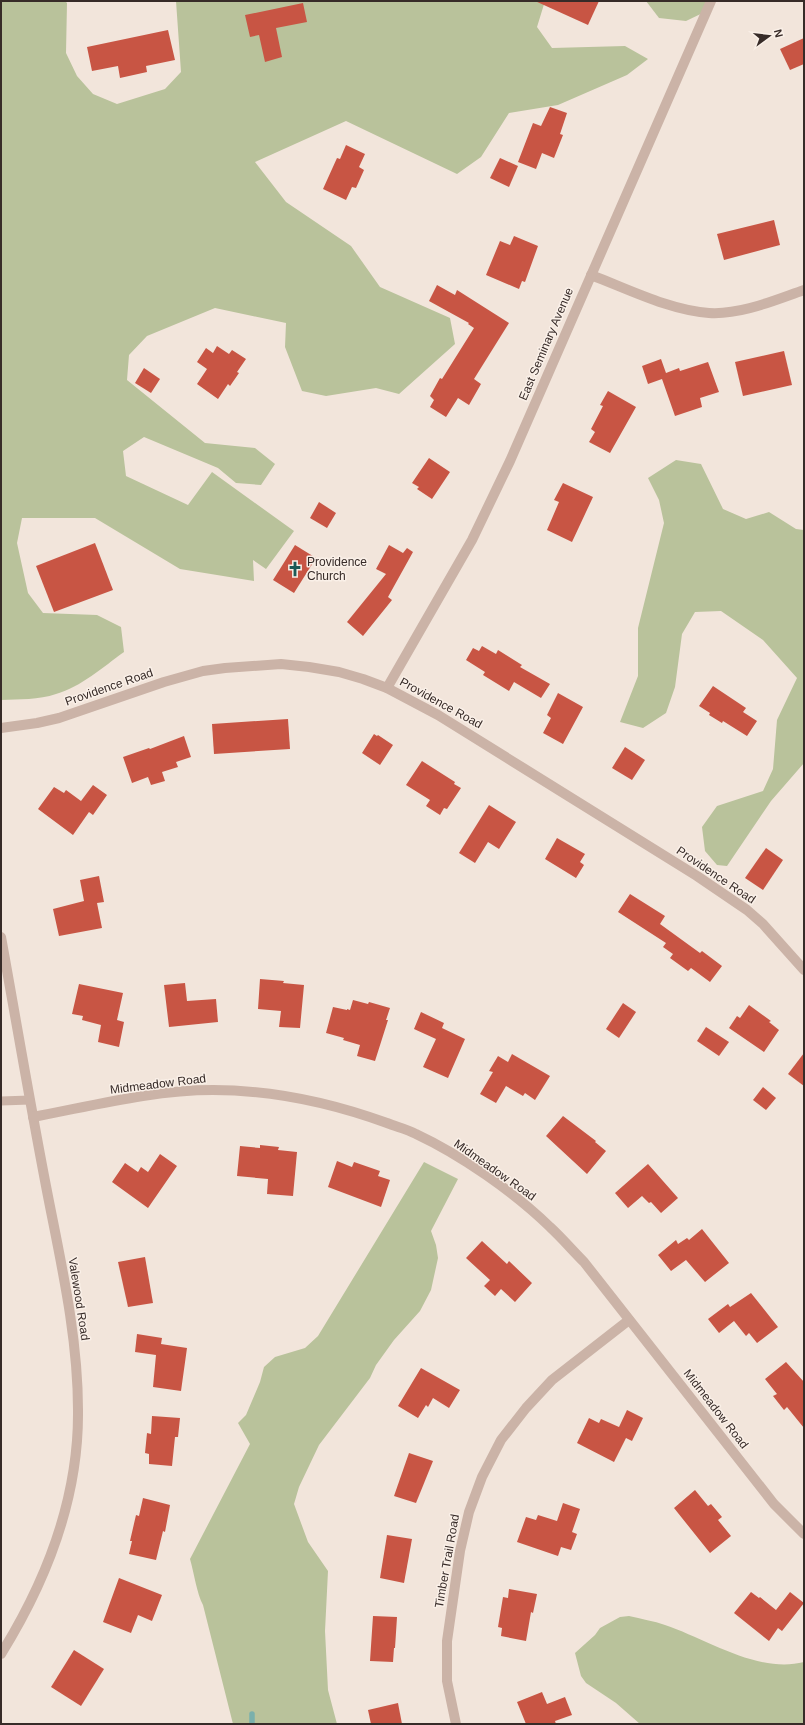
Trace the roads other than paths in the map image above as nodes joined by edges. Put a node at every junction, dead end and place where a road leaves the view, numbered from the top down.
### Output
1 (711, 1) edge
2 (591, 275) junction
3 (804, 290) edge
4 (387, 688) junction
5 (1, 728) edge
6 (1, 937) edge
7 (804, 970) edge
8 (30, 1100) junction
9 (1, 1101) edge
10 (33, 1117) junction
11 (629, 1320) junction
12 (804, 1534) edge
13 (1, 1654) edge
14 (456, 1724) edge

1 - 2 street, East Seminary Avenue
2 - 3 street
2 - 4 street, East Seminary Avenue
4 - 5 street, Providence Road
4 - 7 street, Providence Road
6 - 8 street, Valewood Road
8 - 9 lane
8 - 10 street, Valewood Road
10 - 11 street, Midmeadow Road
10 - 13 street, Valewood Road
11 - 12 street, Midmeadow Road
11 - 14 street, Timber Trail Road

